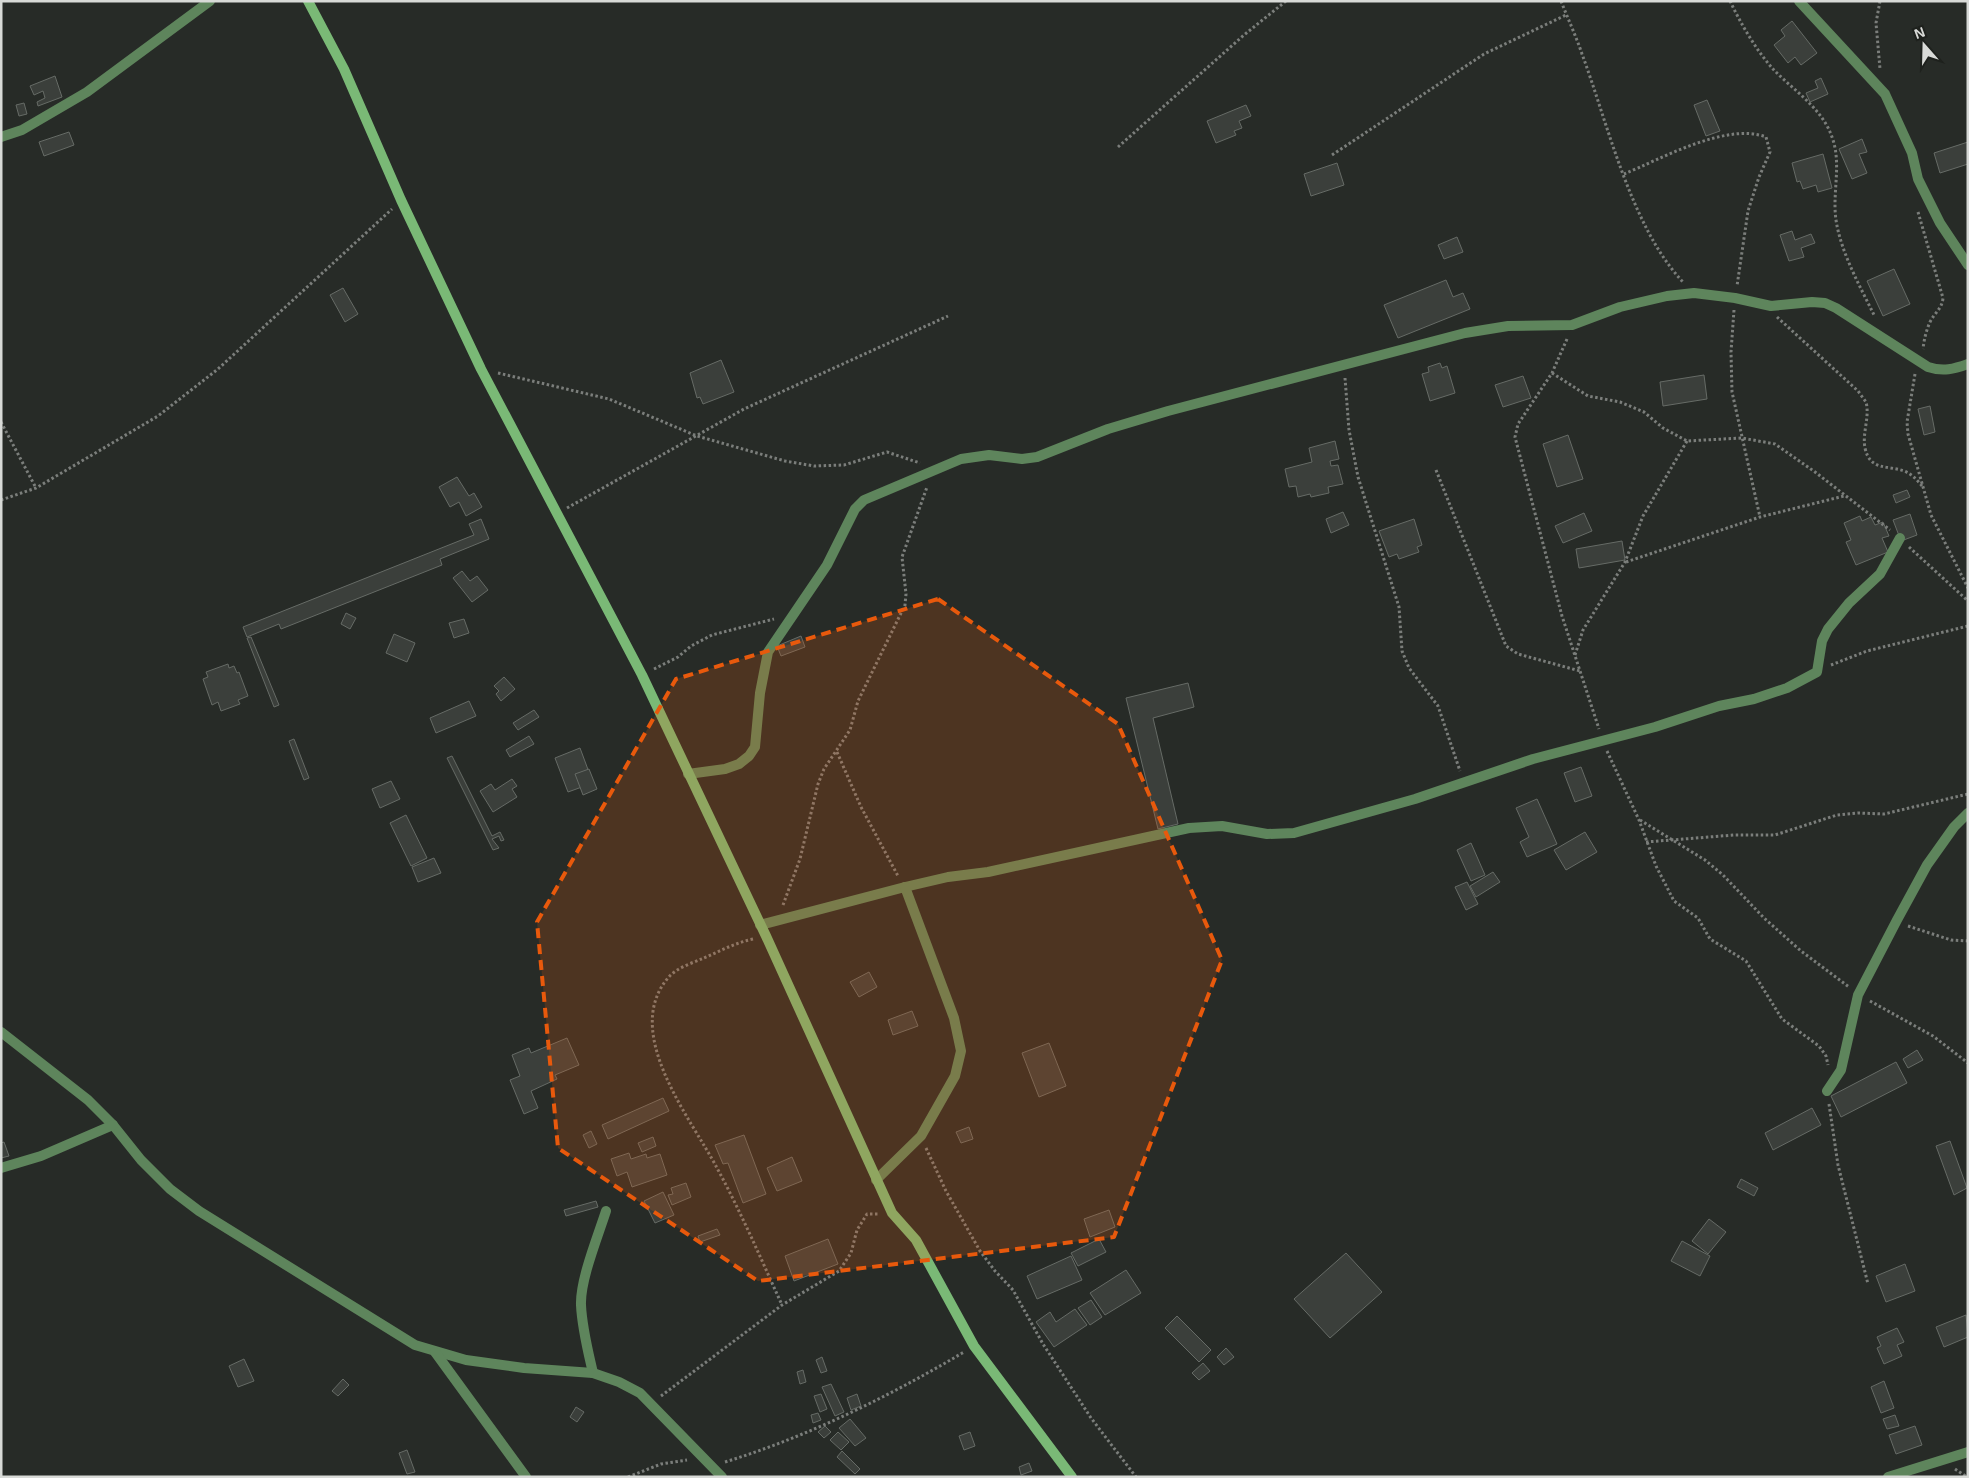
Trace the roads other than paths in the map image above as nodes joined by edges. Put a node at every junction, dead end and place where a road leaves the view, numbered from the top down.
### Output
1 (210, 1) edge
2 (308, 1) edge
3 (1799, 1) edge
4 (1, 138) edge
5 (1968, 265) edge
6 (1968, 364) edge
7 (1900, 538) road end
8 (688, 774) junction
9 (1968, 813) edge
10 (905, 887) junction
11 (760, 925) junction
12 (1, 1032) edge
13 (1827, 1091) road end
14 (113, 1125) junction
15 (1, 1168) edge
16 (876, 1180) junction
17 (606, 1211) dead end
18 (435, 1352) junction
19 (593, 1373) junction
20 (1968, 1452) edge
21 (526, 1477) edge
22 (722, 1477) edge
23 (1072, 1477) edge
24 (1888, 1477) edge

1 - 4 street
2 - 8 street
3 - 5 street
6 - 8 street
7 - 10 street
8 - 11 street
9 - 13 street
10 - 11 street
10 - 16 street
11 - 16 street
12 - 14 street
14 - 15 street
14 - 18 street
16 - 23 street
17 - 19 street
18 - 19 street
18 - 21 street
19 - 22 street
20 - 24 street

